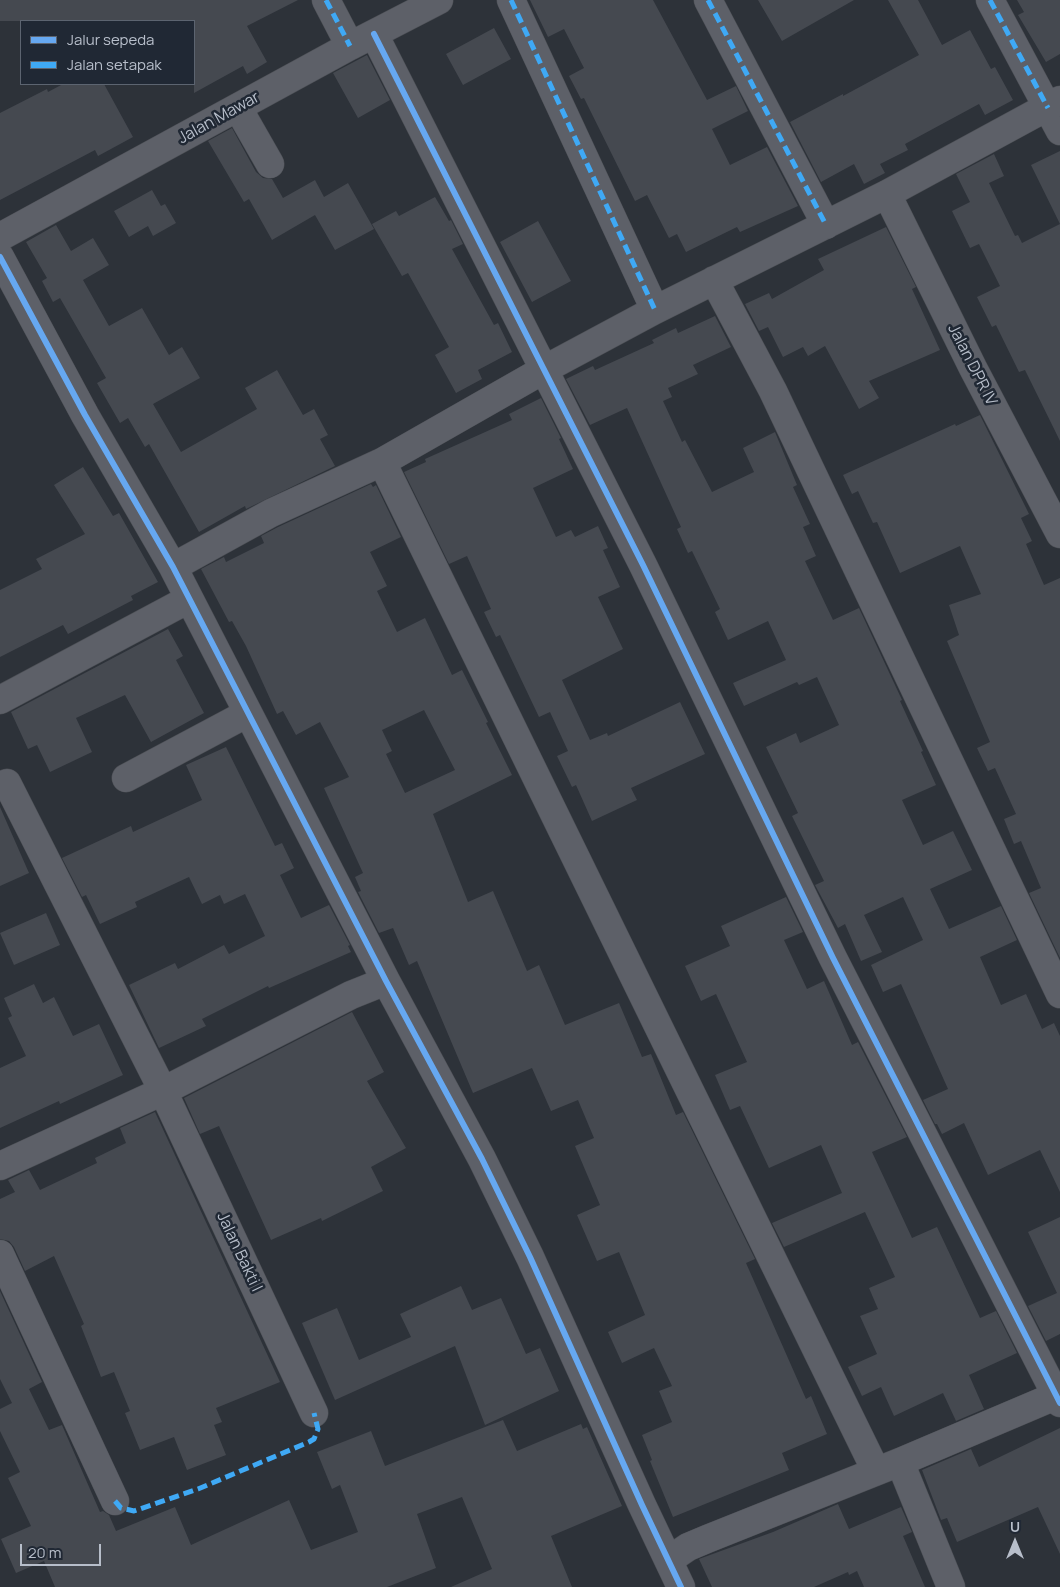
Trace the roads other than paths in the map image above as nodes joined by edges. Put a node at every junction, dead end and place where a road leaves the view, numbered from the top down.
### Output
1 (326, 0) edge
2 (439, 0) edge
3 (512, 0) edge
4 (708, 0) edge
5 (990, 0) edge
6 (374, 34) junction
7 (350, 46) junction
8 (238, 108) junction
9 (1056, 113) edge
10 (270, 164) dead end
11 (887, 194) junction
12 (826, 224) junction
13 (0, 237) edge
14 (0, 257) edge
15 (714, 280) junction
16 (655, 310) junction
17 (545, 369) junction
18 (382, 462) junction
19 (1060, 534) edge
20 (173, 567) junction
21 (189, 599) junction
22 (0, 700) edge
23 (248, 713) junction
24 (126, 778) dead end
25 (6, 783) dead end
26 (386, 980) junction
27 (1060, 994) edge
28 (163, 1091) junction
29 (0, 1166) edge
30 (0, 1254) edge
31 (1059, 1397) edge
32 (314, 1413) dead end
33 (888, 1467) junction
34 (115, 1501) dead end
35 (669, 1560) junction
36 (681, 1587) edge
37 (951, 1587) edge

1 - 7 street
2 - 6 street, Jalan Mawar
3 - 16 street
4 - 12 street
5 - 9 street
6 - 7 street, Jalan Mawar
6 - 17 street
7 - 8 street, Jalan Mawar
8 - 10 street
8 - 13 street, Jalan Mawar
9 - 11 street
11 - 12 street
11 - 19 street, Jalan DPR IV
12 - 15 street
14 - 20 street
15 - 16 street
15 - 27 street
16 - 17 street
17 - 18 street
17 - 31 street
18 - 20 street
18 - 33 street
20 - 21 street
21 - 22 street
21 - 23 street
23 - 24 street
23 - 26 street
25 - 28 street, Jalan Bakti I
26 - 28 street
26 - 35 street
28 - 29 street
28 - 32 street, Jalan Bakti I
30 - 34 street
31 - 33 street
33 - 35 street
33 - 37 street
35 - 36 street

